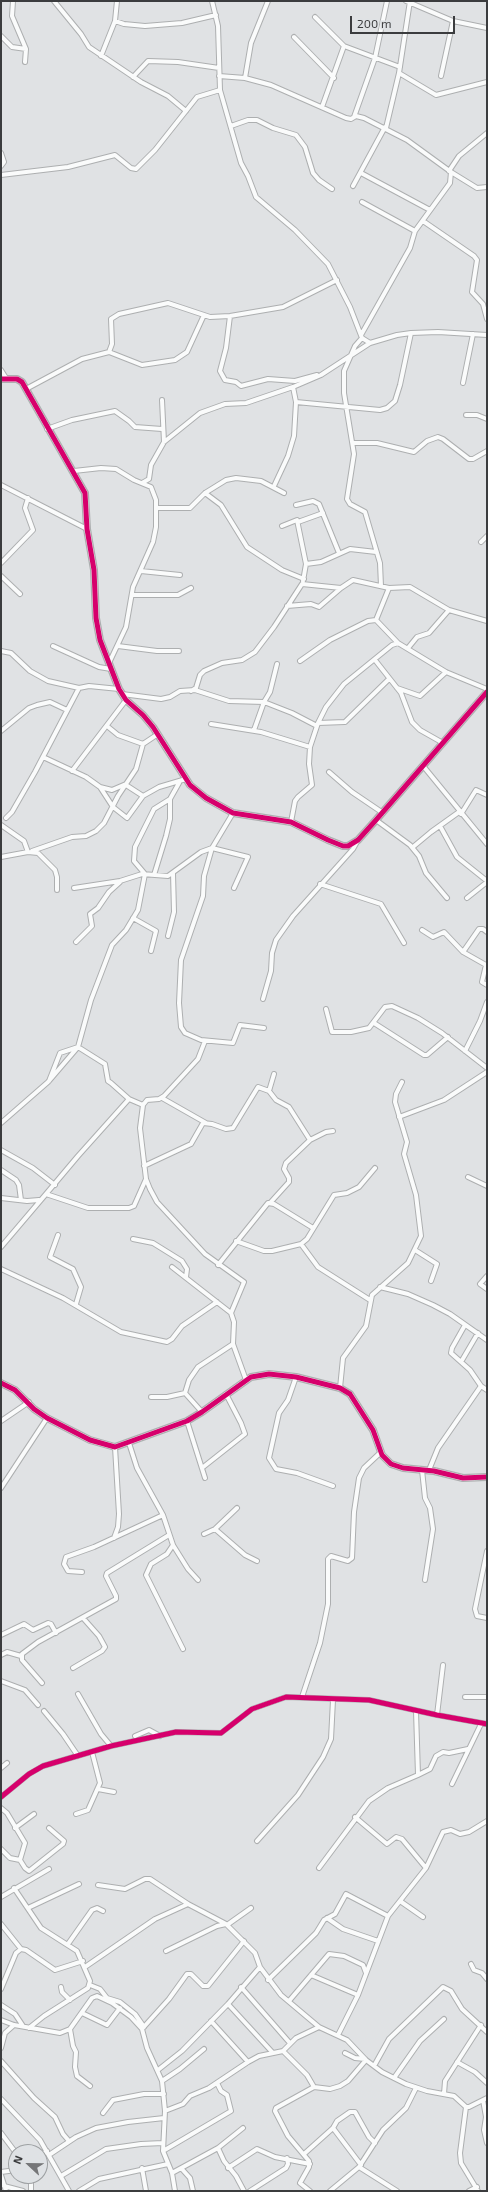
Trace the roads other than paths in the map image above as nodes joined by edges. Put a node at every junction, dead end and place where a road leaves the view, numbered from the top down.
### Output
1 (13, 1) edge
2 (54, 1) edge
3 (117, 1) edge
4 (212, 1) edge
5 (268, 1) edge
6 (386, 1) edge
7 (408, 2) edge
8 (216, 15) junction
9 (315, 17) dead end
10 (453, 20) junction
11 (116, 21) junction
12 (487, 28) edge
13 (1, 36) edge
14 (294, 37) dead end
15 (344, 46) junction
16 (26, 49) junction
17 (101, 56) junction
18 (374, 58) junction
19 (24, 62) dead end
20 (400, 67) junction
21 (219, 68) junction
22 (399, 73) junction
23 (219, 76) junction
24 (441, 76) dead end
25 (133, 77) junction
26 (245, 78) junction
27 (334, 78) junction
28 (487, 82) edge
29 (220, 90) junction
30 (322, 107) junction
31 (186, 111) junction
32 (354, 117) junction
33 (231, 126) junction
34 (385, 128) junction
35 (487, 133) edge
36 (1, 153) edge
37 (1, 166) edge
38 (450, 171) junction
39 (360, 173) junction
40 (1, 175) edge
41 (353, 186) dead end
42 (487, 187) edge
43 (332, 189) dead end
44 (362, 202) dead end
45 (430, 210) junction
46 (423, 221) junction
47 (415, 231) junction
48 (337, 280) junction
49 (204, 315) junction
50 (230, 316) junction
51 (487, 318) edge
52 (411, 333) junction
53 (473, 334) junction
54 (361, 336) junction
55 (487, 336) edge
56 (370, 343) junction
57 (109, 352) junction
58 (353, 353) junction
59 (1, 370) edge
60 (320, 375) junction
61 (4, 378) edge
62 (463, 383) dead end
63 (293, 387) junction
64 (26, 389) junction
65 (162, 400) dead end
66 (296, 402) junction
67 (348, 407) junction
68 (466, 415) dead end
69 (487, 419) edge
70 (47, 429) junction
71 (162, 429) junction
72 (164, 442) junction
73 (353, 443) junction
74 (487, 451) edge
75 (74, 471) junction
76 (142, 483) junction
77 (1, 486) edge
78 (274, 486) junction
79 (205, 493) junction
80 (284, 493) dead end
81 (28, 498) junction
82 (296, 505) dead end
83 (157, 508) junction
84 (323, 513) junction
85 (298, 522) junction
86 (282, 526) dead end
87 (87, 529) junction
88 (487, 536) edge
89 (481, 542) dead end
90 (339, 552) junction
91 (376, 552) junction
92 (1, 563) edge
93 (306, 564) junction
94 (141, 570) junction
95 (180, 575) dead end
96 (1, 576) edge
97 (303, 581) junction
98 (381, 586) junction
99 (191, 588) dead end
100 (341, 588) junction
101 (389, 588) junction
102 (20, 594) dead end
103 (132, 595) junction
104 (287, 606) junction
105 (449, 610) junction
106 (376, 620) junction
107 (487, 621) edge
108 (398, 643) junction
109 (53, 646) dead end
110 (118, 646) junction
111 (408, 648) junction
112 (1, 651) edge
113 (180, 651) dead end
114 (375, 660) junction
115 (300, 661) dead end
116 (108, 664) junction
117 (277, 664) dead end
118 (111, 669) junction
119 (446, 672) junction
120 (389, 679) junction
121 (396, 687) junction
122 (79, 688) junction
123 (487, 689) edge
124 (190, 690) junction
125 (120, 692) junction
126 (487, 692) edge
127 (482, 697) junction
128 (126, 700) junction
129 (487, 701) edge
130 (264, 702) junction
131 (67, 710) junction
132 (211, 724) dead end
133 (317, 724) junction
134 (107, 726) junction
135 (254, 730) junction
136 (1, 731) edge
137 (158, 734) junction
138 (443, 743) junction
139 (143, 744) junction
140 (310, 747) junction
141 (43, 757) junction
142 (424, 767) junction
143 (72, 771) junction
144 (329, 772) dead end
145 (186, 779) junction
146 (179, 783) junction
147 (126, 785) junction
148 (100, 787) junction
149 (487, 794) edge
150 (143, 796) junction
151 (170, 799) junction
152 (113, 807) junction
153 (233, 812) junction
154 (383, 813) junction
155 (460, 813) junction
156 (6, 818) dead end
157 (376, 820) junction
158 (291, 822) junction
159 (1, 826) edge
160 (440, 826) junction
161 (358, 840) junction
162 (487, 844) edge
163 (413, 847) junction
164 (212, 848) junction
165 (30, 852) junction
166 (1, 856) edge
167 (145, 874) junction
168 (173, 874) junction
169 (154, 875) junction
170 (120, 881) junction
171 (487, 881) edge
172 (320, 884) junction
173 (74, 888) dead end
174 (234, 888) dead end
175 (57, 890) dead end
176 (447, 898) dead end
177 (467, 898) dead end
178 (133, 918) junction
179 (422, 930) dead end
180 (487, 932) edge
181 (168, 936) dead end
182 (76, 942) dead end
183 (404, 943) dead end
184 (151, 951) dead end
185 (463, 952) junction
186 (487, 985) edge
187 (263, 999) dead end
188 (487, 1002) edge
189 (326, 1009) dead end
190 (374, 1022) junction
191 (264, 1028) dead end
192 (448, 1037) junction
193 (205, 1040) junction
194 (78, 1047) junction
195 (465, 1051) junction
196 (487, 1068) edge
197 (487, 1072) edge
198 (274, 1074) dead end
199 (48, 1082) junction
200 (402, 1082) dead end
201 (269, 1091) junction
202 (162, 1098) junction
203 (129, 1100) junction
204 (143, 1105) junction
205 (399, 1118) junction
206 (1, 1123) edge
207 (206, 1123) junction
208 (333, 1130) dead end
209 (310, 1140) junction
210 (1, 1150) edge
211 (144, 1166) junction
212 (375, 1168) dead end
213 (1, 1170) edge
214 (468, 1177) dead end
215 (146, 1179) junction
216 (55, 1185) junction
217 (487, 1186) edge
218 (46, 1194) junction
219 (1, 1198) edge
220 (21, 1200) junction
221 (39, 1200) junction
222 (270, 1203) junction
223 (314, 1228) junction
224 (58, 1235) dead end
225 (133, 1239) dead end
226 (236, 1241) junction
227 (301, 1244) junction
228 (1, 1246) edge
229 (415, 1250) junction
230 (218, 1265) junction
231 (172, 1267) dead end
232 (1, 1269) edge
233 (487, 1276) edge
234 (186, 1277) junction
235 (431, 1281) dead end
236 (380, 1287) junction
237 (487, 1289) edge
238 (370, 1300) junction
239 (217, 1302) junction
240 (76, 1304) junction
241 (231, 1313) junction
242 (465, 1324) junction
243 (478, 1333) junction
244 (487, 1340) edge
245 (233, 1344) junction
246 (461, 1362) junction
247 (296, 1378) junction
248 (246, 1380) junction
249 (1, 1383) edge
250 (481, 1386) junction
251 (340, 1388) junction
252 (487, 1390) edge
253 (185, 1393) junction
254 (226, 1394) junction
255 (151, 1397) dead end
256 (29, 1402) junction
257 (202, 1412) junction
258 (47, 1418) junction
259 (1, 1421) edge
260 (187, 1421) junction
261 (129, 1443) junction
262 (115, 1447) junction
263 (381, 1452) junction
264 (202, 1468) junction
265 (422, 1470) junction
266 (429, 1470) junction
267 (487, 1477) edge
268 (205, 1478) dead end
269 (333, 1486) dead end
270 (1, 1488) edge
271 (237, 1508) dead end
272 (163, 1514) junction
273 (215, 1529) junction
274 (204, 1534) dead end
275 (169, 1535) junction
276 (114, 1538) junction
277 (173, 1545) junction
278 (487, 1551) edge
279 (257, 1561) dead end
280 (82, 1572) dead end
281 (198, 1580) dead end
282 (425, 1580) dead end
283 (82, 1618) junction
284 (487, 1618) edge
285 (56, 1633) junction
286 (1, 1635) edge
287 (183, 1649) dead end
288 (1, 1655) edge
289 (21, 1656) junction
290 (443, 1665) dead end
291 (73, 1668) dead end
292 (1, 1681) edge
293 (42, 1683) dead end
294 (78, 1694) dead end
295 (302, 1697) junction
296 (465, 1697) dead end
297 (487, 1697) edge
298 (334, 1700) junction
299 (38, 1706) dead end
300 (44, 1711) dead end
301 (416, 1711) junction
302 (437, 1716) junction
303 (480, 1724) junction
304 (487, 1724) edge
305 (135, 1736) dead end
306 (160, 1736) junction
307 (111, 1746) junction
308 (468, 1749) junction
309 (92, 1752) junction
310 (78, 1756) junction
311 (7, 1763) dead end
312 (1, 1768) edge
313 (418, 1775) junction
314 (452, 1784) dead end
315 (98, 1789) junction
316 (114, 1792) dead end
317 (1, 1797) edge
318 (1, 1808) edge
319 (34, 1814) dead end
320 (76, 1814) dead end
321 (355, 1817) junction
322 (487, 1821) edge
323 (14, 1828) junction
324 (49, 1828) dead end
325 (257, 1841) dead end
326 (1, 1849) edge
327 (20, 1860) junction
328 (319, 1868) dead end
329 (426, 1868) junction
330 (49, 1869) dead end
331 (79, 1884) dead end
332 (98, 1886) dead end
333 (14, 1888) junction
334 (1, 1897) edge
335 (400, 1901) junction
336 (188, 1904) junction
337 (28, 1908) junction
338 (251, 1908) dead end
339 (103, 1911) dead end
340 (388, 1916) junction
341 (423, 1917) dead end
342 (327, 1918) junction
343 (1, 1924) edge
344 (227, 1924) junction
345 (378, 1940) junction
346 (244, 1941) junction
347 (68, 1944) junction
348 (21, 1949) junction
349 (166, 1951) dead end
350 (82, 1961) junction
351 (471, 1964) dead end
352 (85, 1967) junction
353 (260, 1967) junction
354 (366, 1974) junction
355 (311, 1975) junction
356 (487, 1979) edge
357 (268, 1980) junction
358 (90, 1984) junction
359 (61, 1987) dead end
360 (241, 1988) junction
361 (1, 1989) edge
362 (358, 1995) junction
363 (70, 2000) junction
364 (289, 2001) junction
365 (228, 2004) junction
366 (1, 2005) edge
367 (120, 2008) junction
368 (82, 2013) junction
369 (444, 2019) dead end
370 (1, 2020) edge
371 (211, 2021) junction
372 (14, 2025) junction
373 (481, 2025) junction
374 (23, 2026) junction
375 (319, 2027) junction
376 (29, 2028) junction
377 (143, 2028) junction
378 (70, 2029) junction
379 (487, 2032) edge
380 (338, 2035) junction
381 (289, 2042) junction
382 (1, 2048) edge
383 (204, 2049) dead end
384 (283, 2051) junction
385 (273, 2053) junction
386 (345, 2053) dead end
387 (366, 2060) junction
388 (1, 2061) edge
389 (248, 2062) junction
390 (457, 2062) junction
391 (374, 2066) junction
392 (158, 2070) junction
393 (394, 2078) junction
394 (162, 2081) junction
395 (217, 2083) junction
396 (487, 2083) edge
397 (90, 2086) dead end
398 (314, 2087) junction
399 (416, 2088) junction
400 (164, 2094) junction
401 (444, 2094) junction
402 (1, 2099) edge
403 (485, 2099) edge
404 (466, 2107) junction
405 (165, 2111) junction
406 (103, 2113) dead end
407 (164, 2118) junction
408 (243, 2128) dead end
409 (333, 2128) junction
410 (1, 2133) edge
411 (69, 2141) junction
412 (376, 2143) junction
413 (487, 2143) edge
414 (9, 2144) edge
415 (42, 2144) edge
416 (163, 2144) junction
417 (218, 2148) junction
418 (163, 2151) junction
419 (48, 2153) joint
420 (304, 2154) junction
421 (287, 2158) junction
422 (168, 2164) junction
423 (310, 2164) junction
424 (360, 2166) junction
425 (142, 2168) junction
426 (181, 2168) junction
427 (228, 2168) junction
428 (172, 2173) junction
429 (1, 2175) edge
430 (61, 2176) junction
431 (4, 2186) junction
432 (477, 2189) edge
433 (6, 2191) edge
434 (23, 2191) edge
435 (69, 2191) edge
436 (79, 2191) edge
437 (146, 2191) edge
438 (175, 2191) edge
439 (192, 2191) edge
440 (244, 2191) edge
441 (250, 2191) edge
442 (310, 2191) edge
443 (330, 2191) edge
444 (397, 2191) edge
445 (469, 2191) edge

1 - 16 street
2 - 17 street
3 - 11 street
4 - 8 street
5 - 26 street
6 - 18 street
7 - 10 street
7 - 20 street
8 - 11 street
8 - 21 street
9 - 15 street
10 - 12 street
10 - 24 street
11 - 17 street
13 - 16 street
14 - 27 street
15 - 18 street
15 - 27 street
16 - 19 street
17 - 25 street
18 - 20 street
18 - 32 street
20 - 22 street
21 - 23 street
21 - 25 street
22 - 28 street
22 - 34 street
23 - 26 street
23 - 29 street
25 - 31 street
26 - 30 street
27 - 30 street
29 - 31 street
29 - 33 street
30 - 32 street
31 - 40 street
32 - 34 street
33 - 43 street
33 - 48 street
34 - 38 street
34 - 39 street
35 - 38 street
36 - 37 street
38 - 42 street
38 - 45 street
39 - 41 street
39 - 45 street
44 - 47 street
45 - 46 street
46 - 47 street
46 - 51 street
47 - 54 street
48 - 50 street
48 - 54 street
49 - 50 street
49 - 57 street
49 - 57 street
50 - 60 street
52 - 53 street
52 - 56 street
52 - 67 street
53 - 55 street
53 - 62 street
54 - 56 street
54 - 58 street
56 - 58 street
57 - 64 street
58 - 60 street
58 - 67 street
59 - 61 street
60 - 63 street
61 - 64 street
63 - 66 street
63 - 72 street
64 - 70 street
65 - 71 street
66 - 67 street
66 - 78 street
67 - 73 street
68 - 69 street
70 - 71 street
70 - 75 street
71 - 72 street
72 - 76 street
73 - 74 street
73 - 91 street
75 - 76 street
75 - 87 street
76 - 83 street
77 - 81 street
78 - 79 street
78 - 80 street
79 - 83 street
79 - 97 street
81 - 87 street
81 - 92 street
82 - 84 street
83 - 94 street
84 - 85 street
84 - 90 street
85 - 86 street
85 - 93 street
87 - 116 street
88 - 89 street
90 - 91 street
90 - 93 street
91 - 98 street
93 - 97 street
94 - 95 street
94 - 103 street
96 - 102 street
97 - 100 street
97 - 104 street
98 - 100 street
98 - 101 street
99 - 103 street
100 - 104 street
101 - 105 street
101 - 106 street
103 - 110 street
104 - 124 street
105 - 107 street
105 - 111 street
106 - 108 street
106 - 115 street
108 - 111 street
108 - 114 street
109 - 118 street
110 - 113 street
110 - 116 street
111 - 119 street
112 - 122 street
114 - 120 street
114 - 133 street
116 - 118 street
117 - 130 street
118 - 125 street
119 - 121 street
119 - 123 street
120 - 121 street
120 - 133 street
121 - 138 street
122 - 125 street
122 - 131 street
124 - 125 street
124 - 130 street
125 - 128 street
126 - 127 street
127 - 129 street
127 - 138 street
128 - 134 street
128 - 137 street
130 - 133 street
130 - 135 street
131 - 136 street
131 - 141 street
132 - 135 street
133 - 140 street
134 - 139 street
134 - 143 street
135 - 140 street
137 - 139 street
137 - 145 street
138 - 142 street
139 - 147 street
140 - 158 street
141 - 143 street
141 - 156 street
142 - 154 street
142 - 155 street
143 - 148 street
144 - 154 street
145 - 146 street
145 - 153 street
146 - 150 street
146 - 151 street
147 - 148 street
147 - 150 street
147 - 152 street
148 - 152 street
149 - 155 street
150 - 152 street
151 - 167 street
151 - 169 street
152 - 165 street
153 - 158 street
153 - 164 street
154 - 157 street
155 - 160 street
155 - 162 street
157 - 161 street
157 - 163 street
158 - 161 street
159 - 165 street
160 - 163 street
160 - 171 street
161 - 172 street
163 - 176 street
164 - 168 street
164 - 174 street
164 - 193 street
165 - 166 street
165 - 175 street
167 - 169 street
167 - 170 street
167 - 178 street
168 - 169 street
168 - 181 street
170 - 173 street
170 - 182 street
171 - 177 street
172 - 183 street
172 - 187 street
178 - 184 street
178 - 194 street
179 - 185 street
180 - 185 street
185 - 186 street
188 - 195 street
189 - 190 street
190 - 192 street
190 - 192 street
191 - 193 street
192 - 195 street
193 - 202 street
194 - 199 street
194 - 199 street
194 - 203 street
195 - 196 street
197 - 205 street
198 - 201 street
199 - 206 street
200 - 205 street
201 - 207 street
201 - 209 street
202 - 204 street
202 - 207 street
203 - 204 street
203 - 216 street
204 - 211 street
205 - 229 street
207 - 211 street
208 - 209 street
209 - 222 street
210 - 216 street
211 - 215 street
212 - 223 street
213 - 220 street
214 - 217 street
215 - 218 street
215 - 230 street
216 - 218 street
218 - 221 street
219 - 220 street
220 - 221 street
221 - 228 street
222 - 223 street
222 - 226 street
223 - 227 street
224 - 240 street
225 - 234 street
226 - 227 street
226 - 230 street
227 - 238 street
229 - 235 street
229 - 236 street
230 - 241 street
231 - 234 street
232 - 240 street
233 - 237 street
234 - 239 street
236 - 238 street
236 - 242 street
238 - 251 street
239 - 240 street
239 - 241 street
241 - 245 street
242 - 243 street
242 - 246 street
243 - 244 street
243 - 246 street
245 - 248 street
245 - 253 street
246 - 250 street
247 - 248 street
247 - 251 street
247 - 269 street
248 - 254 street
249 - 256 street
250 - 252 street
250 - 266 street
251 - 263 street
253 - 255 street
253 - 257 street
254 - 257 street
254 - 264 street
256 - 258 street
256 - 259 street
257 - 260 street
258 - 262 street
258 - 270 street
260 - 261 street
260 - 264 street
261 - 262 street
261 - 272 street
262 - 276 street
263 - 265 street
263 - 295 street
264 - 268 street
265 - 266 street
265 - 282 street
266 - 267 street
271 - 273 street
272 - 275 street
272 - 276 street
273 - 274 street
273 - 279 street
275 - 277 street
275 - 283 street
276 - 280 street
277 - 281 street
277 - 287 street
278 - 284 street
283 - 285 street
283 - 291 street
285 - 286 street
285 - 289 street
288 - 289 street
289 - 293 street
290 - 302 street
292 - 299 street
294 - 307 street
295 - 298 street
295 - 306 street
296 - 297 street
298 - 301 street
298 - 325 street
300 - 310 street
301 - 302 street
301 - 313 street
302 - 303 street
303 - 304 street
303 - 308 street
305 - 306 street
306 - 307 street
307 - 309 street
308 - 313 street
308 - 314 street
309 - 310 street
309 - 315 street
310 - 317 street
311 - 312 street
313 - 321 street
315 - 316 street
315 - 320 street
318 - 323 street
319 - 323 street
321 - 328 street
321 - 329 street
322 - 329 street
323 - 327 street
324 - 327 street
326 - 327 street
329 - 335 street
330 - 333 street
331 - 337 street
332 - 336 street
333 - 334 street
333 - 337 street
335 - 340 street
335 - 341 street
336 - 344 street
336 - 352 street
337 - 347 street
338 - 344 street
339 - 347 street
340 - 342 street
340 - 345 street
342 - 345 street
342 - 357 street
343 - 348 street
344 - 346 street
344 - 349 street
345 - 354 street
346 - 353 street
346 - 377 street
347 - 350 street
348 - 350 street
348 - 361 street
350 - 352 street
351 - 356 street
352 - 358 street
353 - 357 street
353 - 360 street
354 - 355 street
354 - 362 street
355 - 362 street
355 - 364 street
357 - 364 street
358 - 363 street
358 - 377 street
359 - 363 street
360 - 365 street
360 - 381 street
362 - 380 street
363 - 376 street
364 - 375 street
365 - 371 street
365 - 385 street
366 - 374 street
367 - 368 street
367 - 368 street
367 - 377 street
368 - 378 street
369 - 393 street
370 - 372 street
371 - 389 street
371 - 392 street
372 - 374 street
372 - 382 street
373 - 379 street
373 - 390 street
373 - 391 street
374 - 376 street
375 - 380 street
375 - 381 street
376 - 378 street
377 - 392 street
378 - 397 street
380 - 387 street
381 - 384 street
383 - 394 street
384 - 385 street
384 - 398 street
385 - 389 street
386 - 387 street
387 - 391 street
387 - 398 street
388 - 411 street
389 - 395 street
390 - 396 street
390 - 401 street
391 - 393 street
392 - 394 street
393 - 399 street
394 - 400 street
395 - 405 street
395 - 418 street
398 - 420 street
399 - 401 street
399 - 412 street
400 - 405 street
400 - 406 street
401 - 404 street
402 - 415 street
403 - 404 street
403 - 413 street
404 - 432 street
405 - 407 street
407 - 411 street
407 - 416 street
408 - 417 street
409 - 412 street
409 - 420 street
409 - 424 street
410 - 414 street
411 - 419 street
412 - 424 street
416 - 418 street
416 - 430 street
417 - 426 street
417 - 427 street
418 - 422 street
419 - 430 street
420 - 423 street
421 - 423 street
421 - 427 street
421 - 441 street
422 - 425 street
422 - 428 street
423 - 442 street
424 - 443 street
424 - 444 street
425 - 436 street
425 - 437 street
426 - 428 street
426 - 439 street
427 - 440 street
428 - 438 street
429 - 431 street
430 - 435 street
431 - 433 street
431 - 434 street
432 - 445 street

